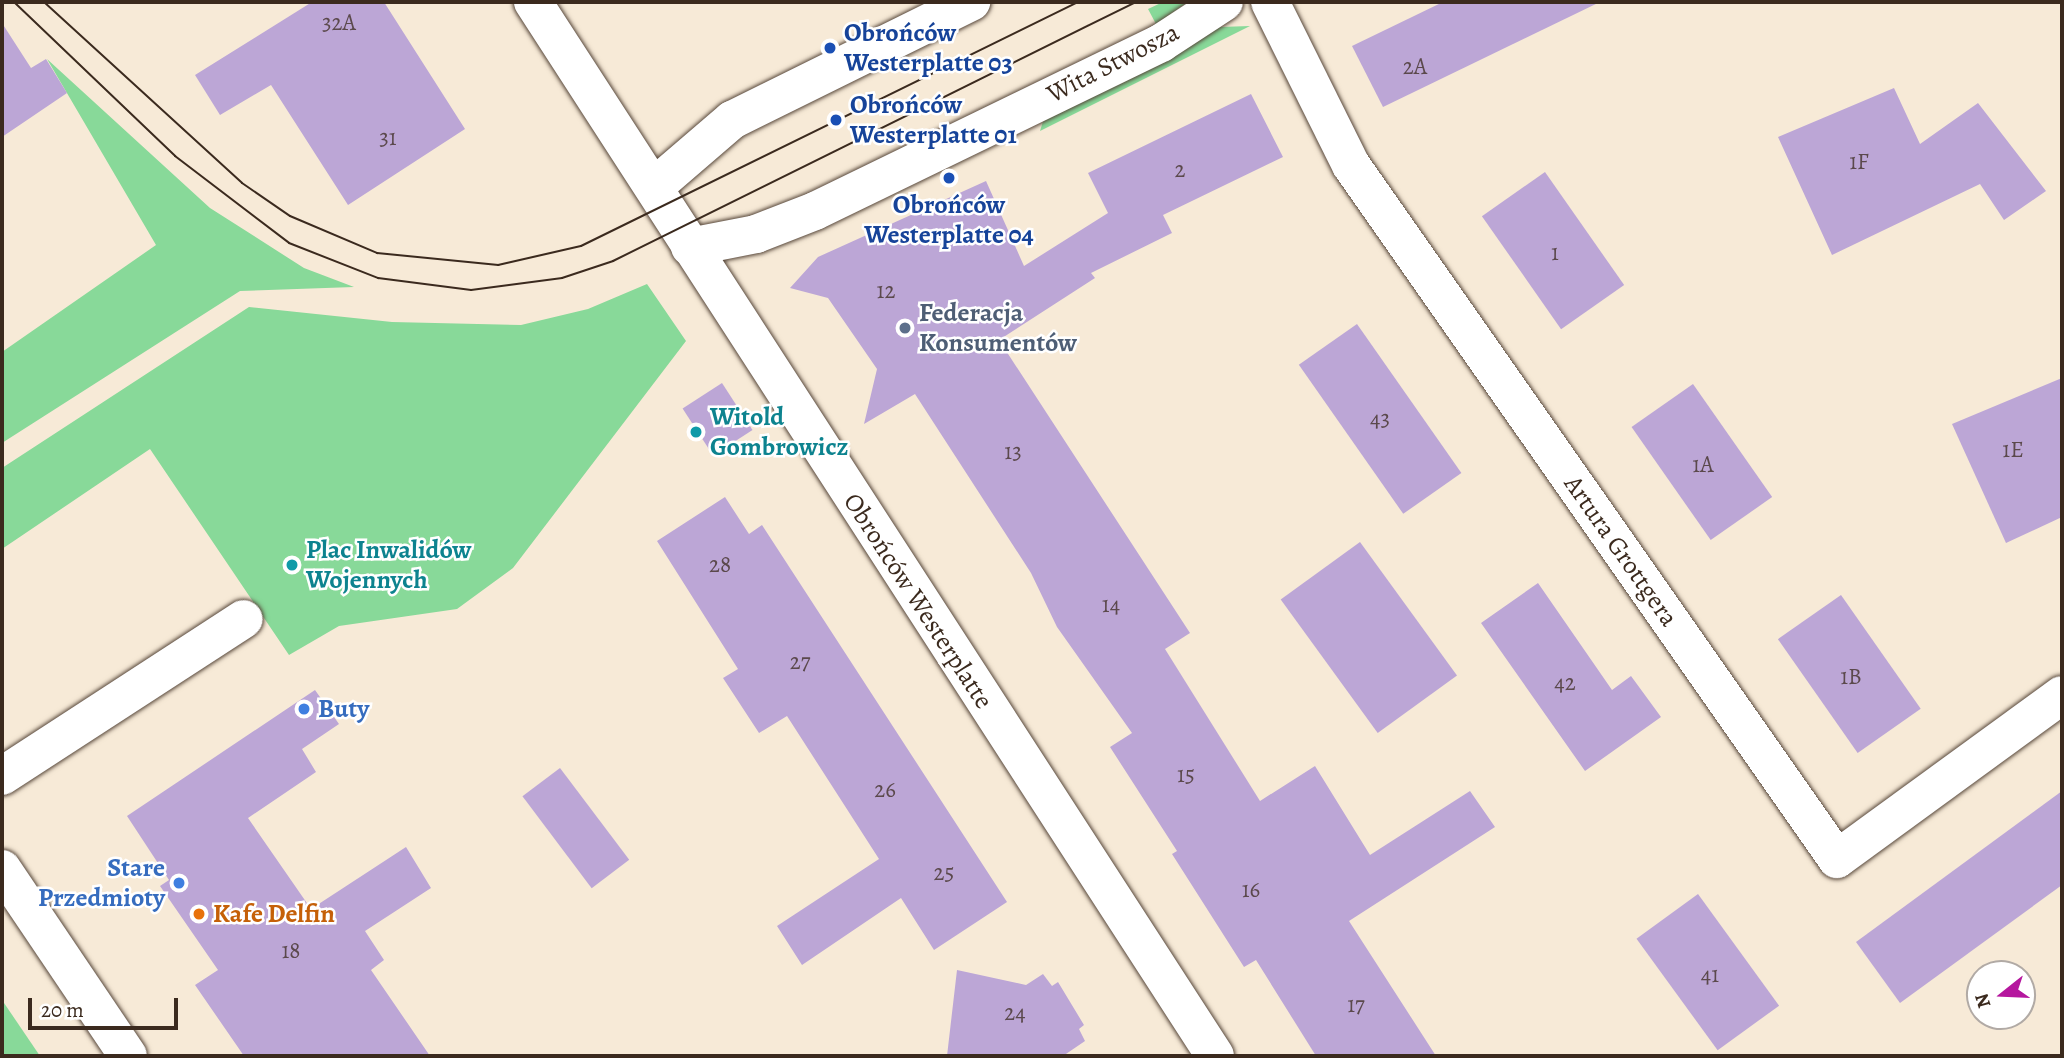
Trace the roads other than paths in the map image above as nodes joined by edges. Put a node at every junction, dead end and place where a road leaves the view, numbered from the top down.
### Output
1 (533, 2) edge
2 (971, 2) edge
3 (1224, 2) edge
4 (1270, 2) edge
5 (654, 187) junction
6 (690, 247) junction
7 (244, 619) dead end
8 (2062, 695) edge
9 (2, 776) edge
10 (2, 869) edge
11 (128, 1056) edge
12 (1215, 1056) edge

1 - 5 street, Obrońców Westerplatte
2 - 5 street
3 - 6 street, Wita Stwosza
4 - 8 street, Artura Grottgera
5 - 6 street, Obrońców Westerplatte
6 - 12 street, Obrońców Westerplatte
7 - 9 street
10 - 11 street

